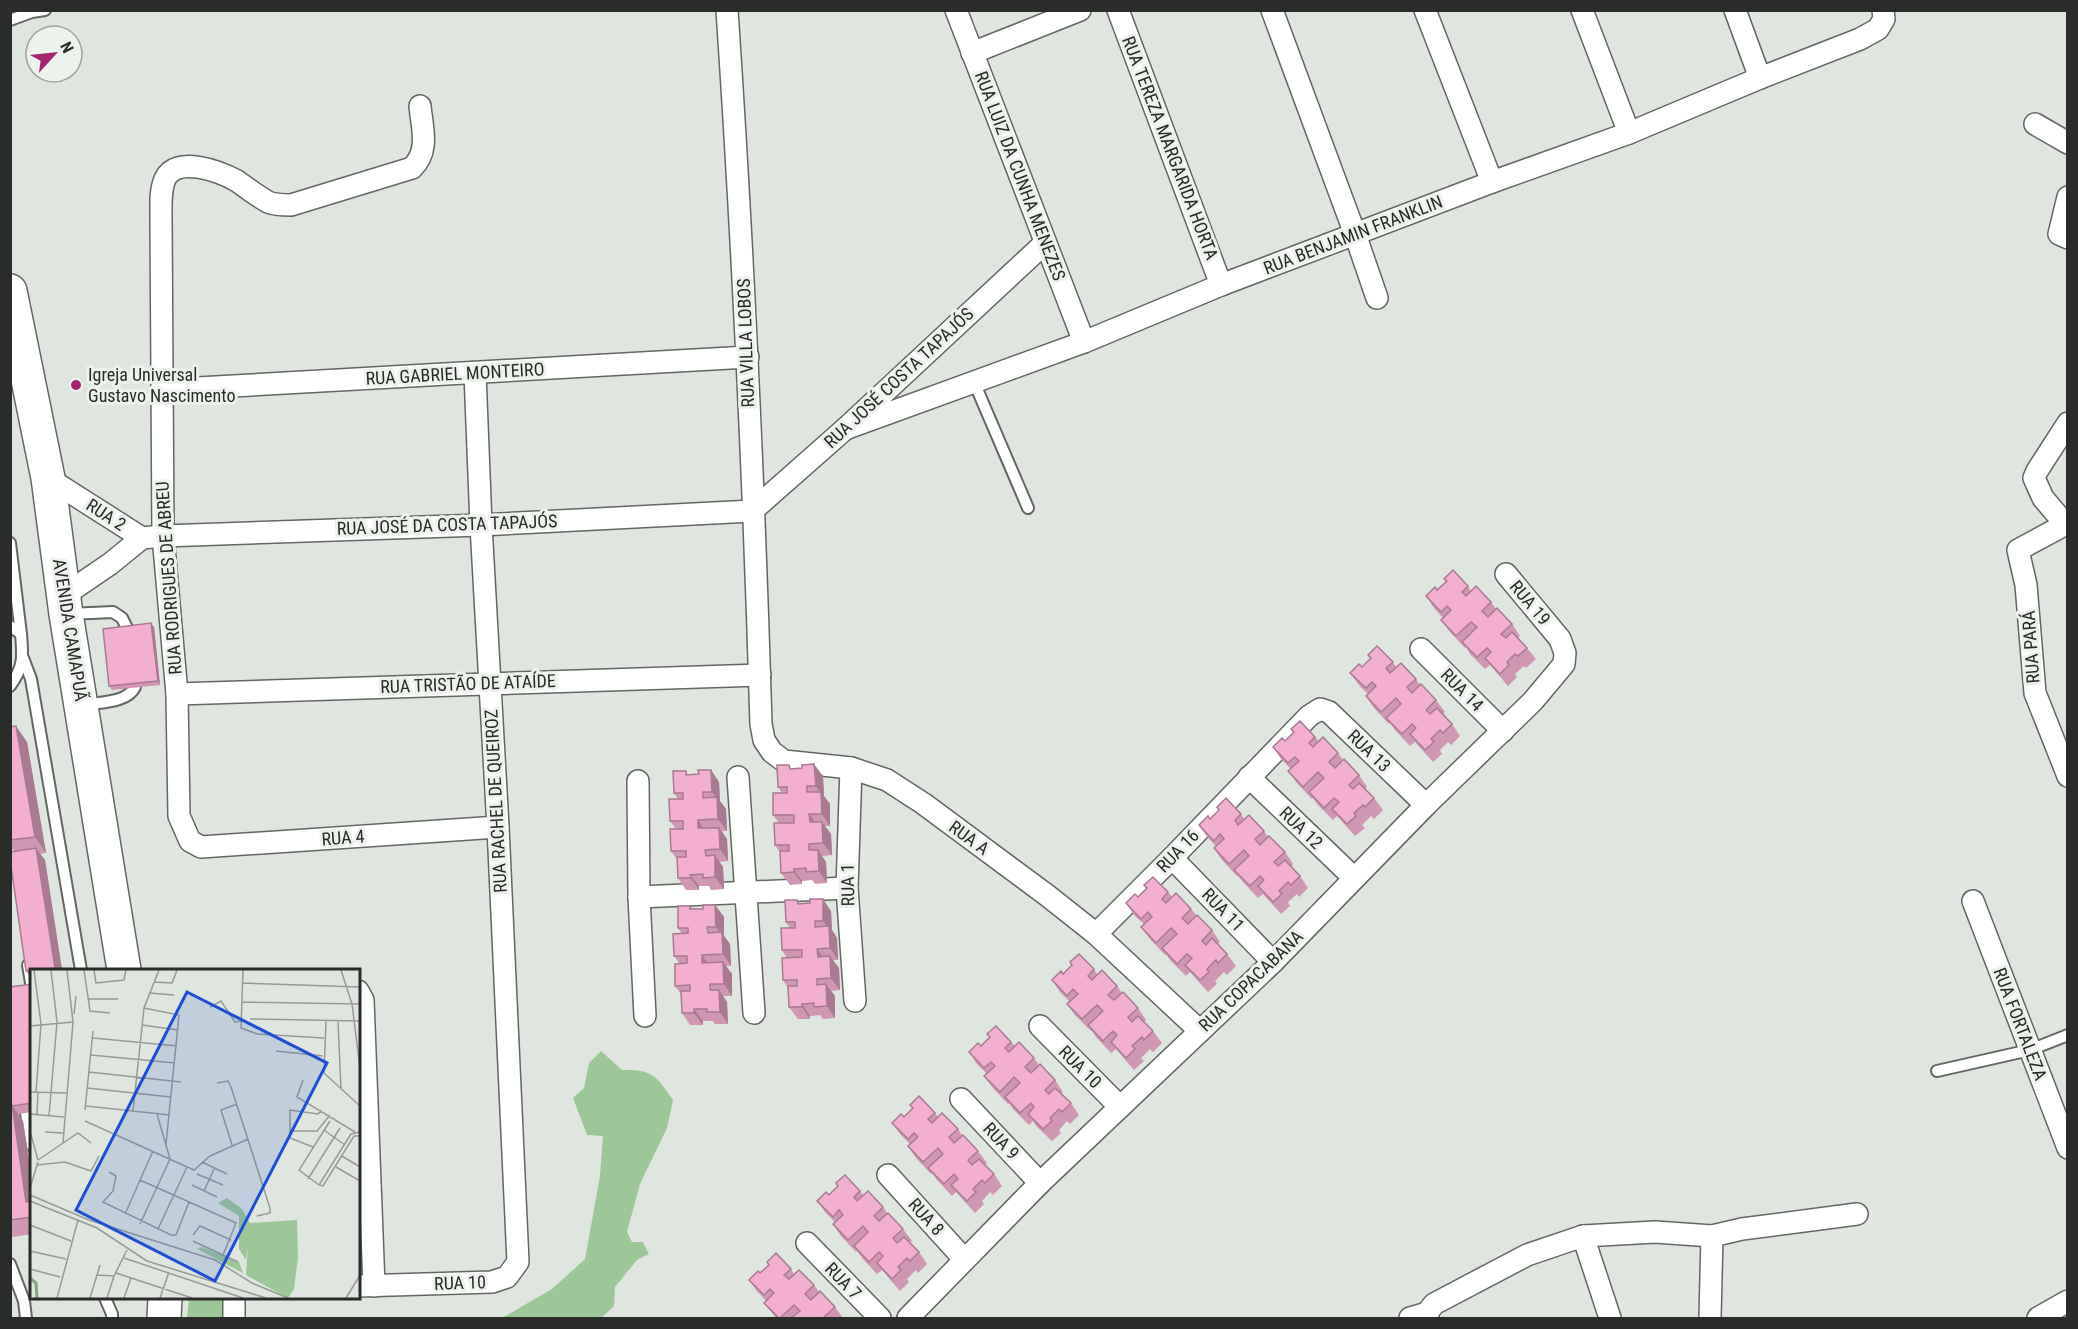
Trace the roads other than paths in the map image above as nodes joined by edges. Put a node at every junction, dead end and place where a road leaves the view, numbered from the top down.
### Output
1 (45, 10) edge
2 (727, 10) edge
3 (956, 10) edge
4 (1080, 10) edge
5 (1118, 10) edge
6 (1272, 10) edge
7 (1425, 10) edge
8 (1582, 10) edge
9 (1735, 10) edge
10 (1883, 10) edge
11 (10, 20) edge
12 (972, 53) junction
13 (1760, 78) junction
14 (420, 106) dead end
15 (2035, 124) dead end
16 (1629, 133) junction
17 (2067, 142) edge
18 (1492, 182) junction
19 (2067, 197) edge
20 (1355, 234) junction
21 (2063, 236) edge
22 (1045, 243) junction
23 (1221, 285) junction
24 (10, 291) edge
25 (1377, 298) dead end
26 (1084, 342) junction
27 (748, 357) junction
28 (475, 373) junction
29 (974, 382) junction
30 (161, 390) junction
31 (2067, 423) edge
32 (845, 429) junction
33 (48, 478) junction
34 (1028, 508) dead end
35 (752, 511) junction
36 (2066, 523) edge
37 (481, 525) junction
38 (152, 537) junction
39 (10, 543) edge
40 (1506, 574) dead end
41 (65, 605) junction
42 (10, 626) edge
43 (128, 630) edge
44 (1555, 632) joint
45 (21, 634) junction
46 (1420, 649) dead end
47 (24, 658) junction
48 (760, 675) junction
49 (489, 683) junction
50 (10, 686) edge
51 (135, 687) edge
52 (177, 694) junction
53 (81, 706) junction
54 (1309, 716) joint
55 (1503, 731) junction
56 (851, 768) junction
57 (2067, 776) edge
58 (738, 777) dead end
59 (1249, 777) junction
60 (638, 782) dead end
61 (1426, 805) junction
62 (498, 827) junction
63 (190, 841) joint
64 (1172, 858) junction
65 (1353, 878) junction
66 (847, 888) junction
67 (747, 893) junction
68 (639, 897) junction
69 (1973, 901) dead end
70 (1096, 934) junction
71 (26, 952) edge
72 (1273, 962) junction
73 (81, 969) edge
74 (124, 969) edge
75 (30, 977) edge
76 (360, 995) edge
77 (855, 1001) dead end
78 (754, 1013) dead end
79 (645, 1016) dead end
80 (1040, 1026) dead end
81 (1200, 1031) junction
82 (2067, 1035) edge
83 (2030, 1050) junction
84 (1937, 1071) dead end
85 (961, 1099) dead end
86 (1120, 1107) junction
87 (26, 1113) edge
88 (30, 1135) edge
89 (2067, 1148) edge
90 (888, 1175) dead end
91 (1040, 1183) junction
92 (1857, 1214) dead end
93 (518, 1228) joint
94 (1583, 1236) junction
95 (1712, 1236) junction
96 (807, 1243) dead end
97 (964, 1259) junction
98 (10, 1264) edge
99 (366, 1286) edge
100 (30, 1293) edge
101 (105, 1299) edge
102 (114, 1299) edge
103 (165, 1299) edge
104 (234, 1299) edge
105 (24, 1300) junction
106 (2067, 1301) edge
107 (112, 1316) edge
108 (1421, 1317) edge
109 (27, 1318) edge
110 (164, 1318) edge
111 (234, 1318) edge
112 (880, 1318) edge
113 (908, 1318) edge
114 (1610, 1318) edge
115 (1710, 1318) edge
116 (2038, 1318) edge

1 - 11 lane
2 - 27 street, RUA VILLA LOBOS
3 - 12 street, RUA LUIZ DA CUNHA MENEZES
4 - 12 street
5 - 23 street, RUA TEREZA MARGARIDA HORTA
6 - 20 street
7 - 18 street
8 - 16 street
9 - 13 street
10 - 13 street, RUA BENJAMIN FRANKLIN
12 - 22 street, RUA LUIZ DA CUNHA MENEZES
13 - 16 street, RUA BENJAMIN FRANKLIN
14 - 30 street, RUA RODRIGUES DE ABREU
15 - 17 street
16 - 18 street, RUA BENJAMIN FRANKLIN
18 - 20 street, RUA BENJAMIN FRANKLIN
19 - 21 street
20 - 23 street, RUA BENJAMIN FRANKLIN
20 - 25 street
22 - 26 street, RUA LUIZ DA CUNHA MENEZES
22 - 32 street, RUA JOSÉ COSTA TAPAJÓS
23 - 26 street, RUA BENJAMIN FRANKLIN
24 - 33 main road, AVENIDA CAMAPUÃ
26 - 29 street, RUA BENJAMIN FRANKLIN
27 - 28 street, RUA GABRIEL MONTEIRO
27 - 35 street, RUA VILLA LOBOS
28 - 30 street, RUA GABRIEL MONTEIRO
28 - 37 street, RUA RACHEL DE QUEIROZ
29 - 32 street, RUA BENJAMIN FRANKLIN
29 - 34 lane
30 - 38 street, RUA RODRIGUES DE ABREU
31 - 36 street
32 - 35 street, RUA JOSÉ COSTA TAPAJÓS
33 - 38 street, RUA 2
33 - 41 main road, AVENIDA CAMAPUÃ
35 - 37 street, RUA JOSÉ DA COSTA TAPAJÓS
35 - 48 street, RUA VILLA LOBOS
36 - 57 street, RUA PARÁ
37 - 38 street, RUA JOSÉ DA COSTA TAPAJÓS
37 - 49 street, RUA RACHEL DE QUEIROZ
38 - 41 street, RUA 2
38 - 52 street, RUA RODRIGUES DE ABREU
39 - 45 lane
40 - 44 street, RUA 19
41 - 43 lane
41 - 53 main road, AVENIDA CAMAPUÃ
42 - 45 lane
44 - 55 street, RUA COPACABANA
45 - 47 lane
46 - 55 street, RUA 14
47 - 50 lane
47 - 73 lane
48 - 49 street, RUA TRISTÃO DE ATAÍDE
48 - 56 street, RUA A
49 - 52 street, RUA TRISTÃO DE ATAÍDE
49 - 62 street, RUA RACHEL DE QUEIROZ
51 - 53 lane
52 - 63 street, RUA RODRIGUES DE ABREU
53 - 74 main road, AVENIDA CAMAPUÃ
54 - 59 street, RUA 16
54 - 61 street, RUA 13
55 - 61 street, RUA COPACABANA
56 - 66 street, RUA 1
56 - 70 street, RUA A
58 - 67 street
59 - 64 street, RUA 16
59 - 65 street, RUA 12
60 - 68 street
61 - 65 street, RUA COPACABANA
62 - 63 street, RUA 4
62 - 93 street, RUA RACHEL DE QUEIROZ
64 - 70 street, RUA 16
64 - 72 street, RUA 11
65 - 72 street, RUA COPACABANA
66 - 67 street
66 - 77 street, RUA 1
67 - 68 street
67 - 78 street
68 - 79 street
69 - 83 street, RUA FORTALEZA
70 - 81 street, RUA A
71 - 75 lane
72 - 81 street, RUA COPACABANA
76 - 99 street
80 - 86 street, RUA 10
81 - 86 street, RUA COPACABANA
82 - 83 lane
83 - 84 lane
83 - 89 street, RUA FORTALEZA
85 - 91 street, RUA 9
86 - 91 street, RUA COPACABANA
87 - 88 lane
90 - 97 street, RUA 8
91 - 97 street, RUA COPACABANA
92 - 95 street
93 - 99 street, RUA 10
94 - 95 street
94 - 108 street
94 - 114 street
95 - 115 street
96 - 112 street, RUA 7
97 - 113 street, RUA COPACABANA
98 - 105 lane
100 - 105 lane
101 - 107 lane
102 - 107 lane
103 - 110 main road
104 - 111 street
105 - 109 lane
106 - 116 street

